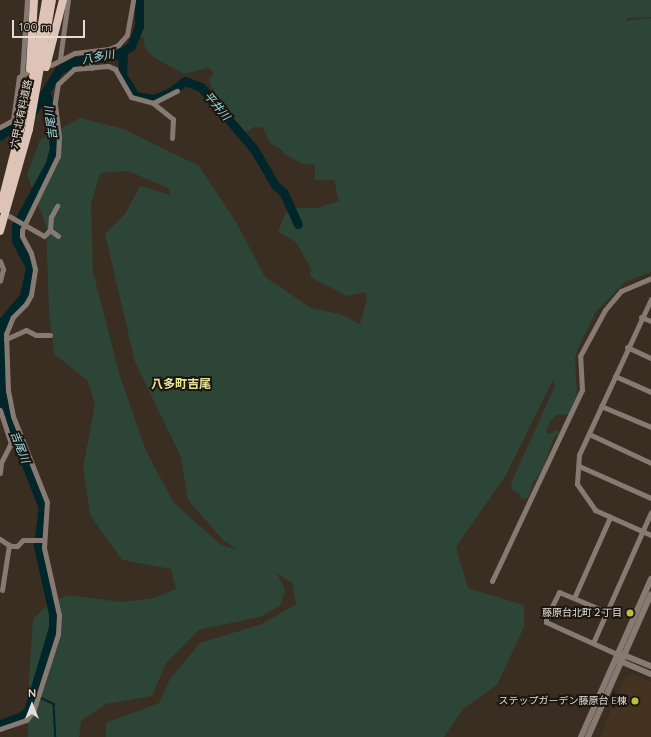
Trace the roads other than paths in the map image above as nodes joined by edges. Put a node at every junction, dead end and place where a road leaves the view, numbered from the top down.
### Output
1 (27, 0) edge
2 (34, 0) edge
3 (46, 0) edge
4 (52, 0) edge
5 (63, 0) edge
6 (68, 0) edge
7 (133, 0) edge
8 (90, 53) junction
9 (60, 60) junction
10 (51, 65) dead end
11 (92, 67) junction
12 (177, 91) dead end
13 (153, 103) junction
14 (34, 105) junction
15 (0, 127) edge
16 (22, 128) junction
17 (172, 138) dead end
18 (57, 206) dead end
19 (0, 209) edge
20 (9, 216) dead end
21 (22, 223) junction
22 (50, 230) junction
23 (0, 231) edge
24 (58, 236) dead end
25 (0, 261) edge
26 (651, 278) edge
27 (0, 282) edge
28 (651, 299) edge
29 (641, 317) junction
30 (651, 321) edge
31 (50, 335) dead end
32 (6, 339) junction
33 (627, 347) junction
34 (651, 358) edge
35 (614, 376) junction
36 (651, 392) edge
37 (602, 406) junction
38 (0, 410) edge
39 (651, 427) edge
40 (589, 434) junction
41 (22, 441) junction
42 (13, 444) junction
43 (651, 463) edge
44 (579, 466) junction
45 (0, 473) edge
46 (651, 498) edge
47 (651, 512) edge
48 (610, 517) junction
49 (642, 531) junction
50 (651, 535) edge
51 (0, 539) edge
52 (44, 540) junction
53 (9, 545) junction
54 (651, 579) edge
55 (492, 581) dead end
56 (2, 590) dead end
57 (651, 594) edge
58 (574, 598) junction
59 (607, 612) junction
60 (593, 643) junction
61 (624, 653) junction
62 (617, 654) junction
63 (620, 661) junction
64 (651, 666) edge
65 (651, 674) edge
66 (0, 728) edge
67 (581, 737) edge
68 (588, 737) edge

1 - 15 street
2 - 16 main road
3 - 16 main road, 六甲北有料道路
4 - 14 main road, 六甲北有料道路
5 - 14 main road
6 - 9 street
7 - 8 street
8 - 9 street
8 - 11 street
9 - 10 street
11 - 13 street
11 - 21 street
12 - 13 street
13 - 17 street
14 - 23 main road, 六甲北有料道路
16 - 19 main road, 六甲北有料道路
18 - 22 street
20 - 21 street
21 - 22 street
21 - 32 street
22 - 24 street
25 - 27 street
26 - 55 street
28 - 29 street
29 - 30 street
29 - 33 street
31 - 32 street
32 - 41 street
33 - 34 street
33 - 35 street
35 - 36 street
35 - 37 street
37 - 39 street
37 - 40 street
38 - 42 street
40 - 43 street
40 - 44 street
41 - 42 street
41 - 52 street
42 - 45 street
44 - 46 street
44 - 48 street
47 - 49 street
48 - 49 street
48 - 58 street
49 - 50 street
49 - 59 street
51 - 53 street
52 - 53 street
52 - 66 street
53 - 56 street
54 - 62 street
57 - 61 street
58 - 59 street
58 - 60 street
59 - 60 street
60 - 62 street
61 - 62 street
61 - 63 street
61 - 64 street
62 - 63 street
62 - 67 street
63 - 65 street
63 - 68 street

